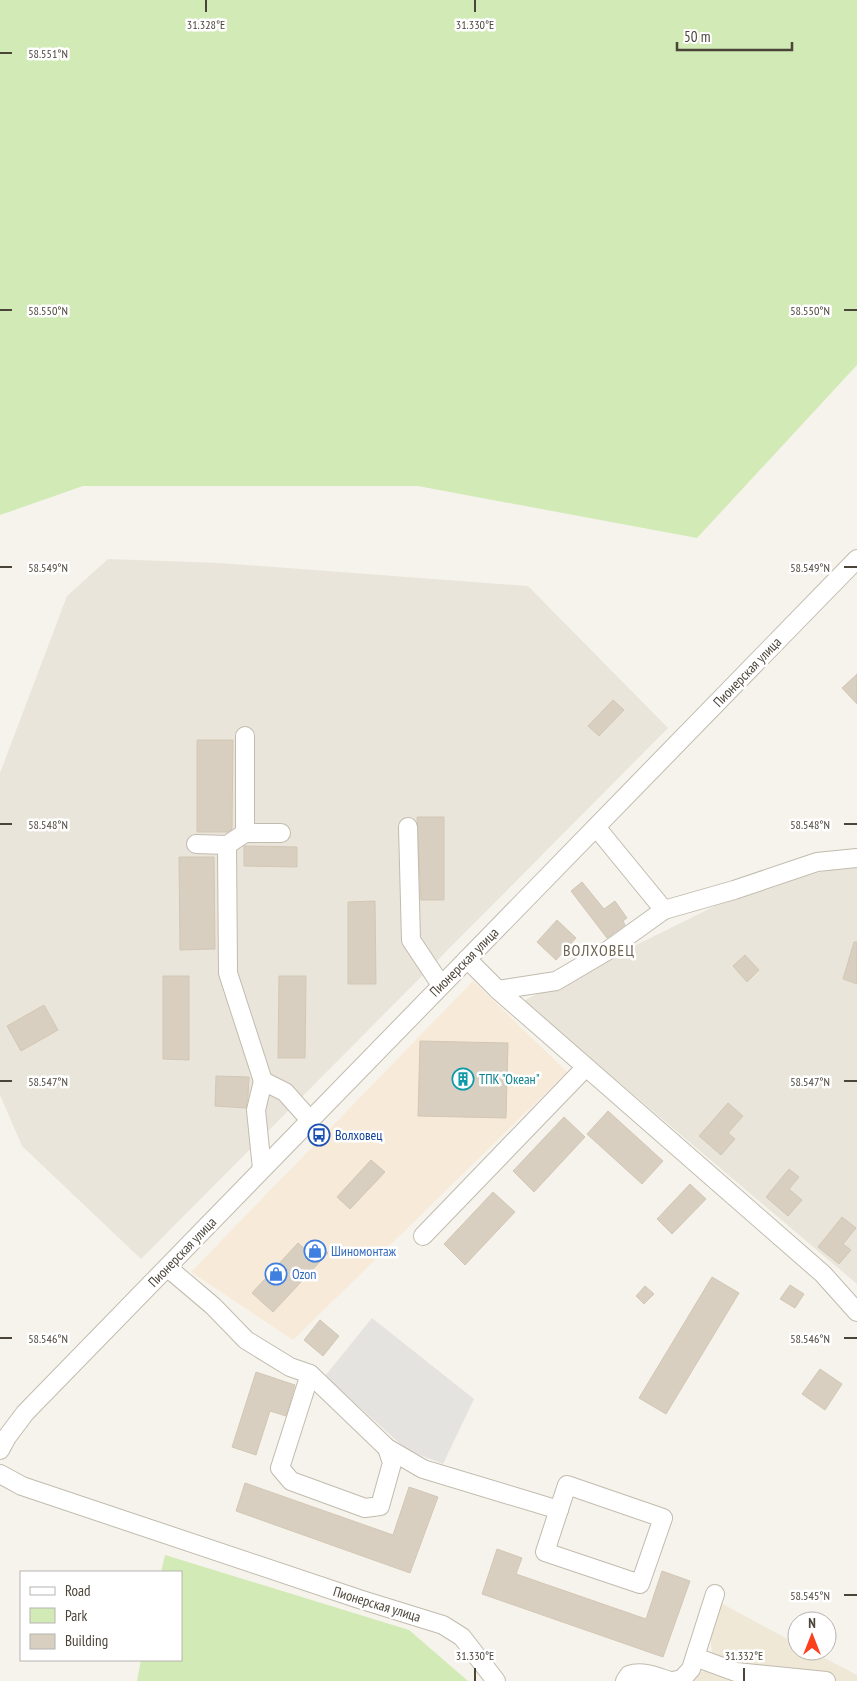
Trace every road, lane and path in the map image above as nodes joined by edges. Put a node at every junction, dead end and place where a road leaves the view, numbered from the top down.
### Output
1 (857, 559) edge
2 (245, 736) dead end
3 (408, 827) dead end
4 (596, 827) junction
5 (245, 833) junction
6 (281, 833) dead end
7 (196, 844) dead end
8 (227, 845) junction
9 (857, 858) edge
10 (664, 910) junction
11 (467, 959) junction
12 (441, 985) junction
13 (498, 990) junction
14 (586, 1068) junction
15 (263, 1081) junction
16 (310, 1120) junction
17 (262, 1169) junction
18 (423, 1236) dead end
19 (166, 1269) junction
20 (857, 1312) edge
21 (310, 1374) junction
22 (387, 1448) junction
23 (0, 1450) edge
24 (0, 1474) edge
25 (559, 1510) junction
26 (715, 1594) dead end
27 (695, 1657) junction
28 (735, 1676) edge
29 (496, 1681) edge
30 (626, 1681) edge
31 (672, 1681) edge
32 (826, 1681) edge

1 - 4 street, Пионерская улица
2 - 5 street
3 - 12 street
4 - 10 street
4 - 11 street, Пионерская улица
5 - 6 street
5 - 8 street
7 - 8 street
8 - 15 street
9 - 10 street
10 - 13 street
11 - 12 street, Пионерская улица
11 - 13 street
12 - 16 street, Пионерская улица
13 - 14 street
14 - 18 street
14 - 20 street
15 - 16 street
15 - 17 street
16 - 17 street, Пионерская улица
17 - 19 street, Пионерская улица
19 - 21 street
19 - 23 street, Пионерская улица
21 - 22 street
21 - 22 street
22 - 25 street
24 - 29 street, Пионерская улица
25 - 25 street
26 - 27 street
27 - 28 street
27 - 31 street
28 - 32 street
30 - 31 street

